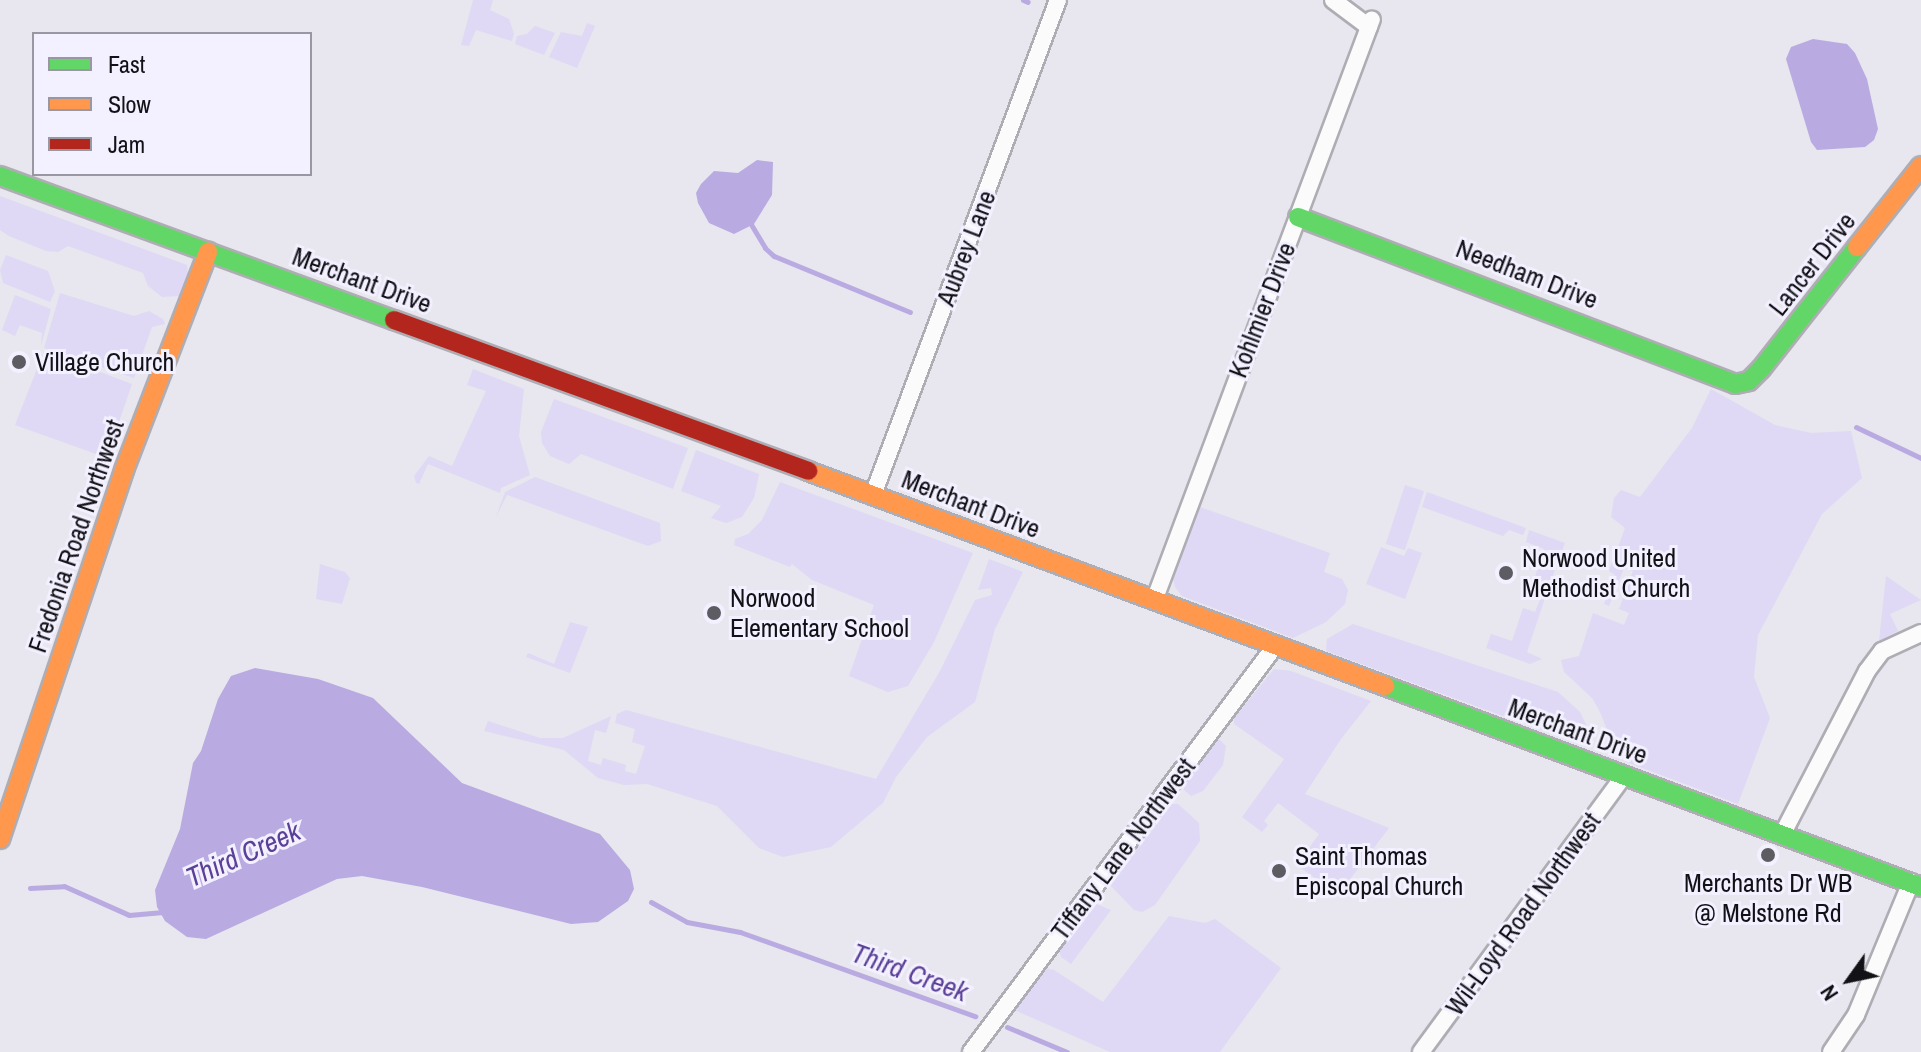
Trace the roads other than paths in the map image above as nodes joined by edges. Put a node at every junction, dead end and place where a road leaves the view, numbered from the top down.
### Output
1 (1058, 0) edge
2 (1333, 0) edge
3 (1921, 166) edge
4 (0, 176) edge
5 (1298, 217) junction
6 (208, 252) junction
7 (1735, 384) joint
8 (873, 495) junction
9 (1154, 601) junction
10 (1921, 633) edge
11 (1275, 646) junction
12 (1624, 776) junction
13 (1782, 835) junction
14 (0, 839) edge
15 (1916, 884) edge
16 (971, 1052) edge
17 (1421, 1052) edge
18 (1831, 1052) edge

1 - 8 street, Aubrey Lane
2 - 5 street, Kohlmier Drive
3 - 7 main road, Lancer Drive
4 - 6 main road, Merchant Drive
5 - 7 main road, Needham Drive
5 - 9 street, Kohlmier Drive
6 - 8 main road, Merchant Drive
6 - 14 main road, Fredonia Road Northwest
8 - 9 main road, Merchant Drive
9 - 11 main road, Merchant Drive
10 - 13 street
11 - 12 main road, Merchant Drive
11 - 16 street, Tiffany Lane Northwest
12 - 13 main road, Merchant Drive
12 - 17 street, Wil-Loyd Road Northwest
13 - 15 main road, Merchant Drive
15 - 18 street

